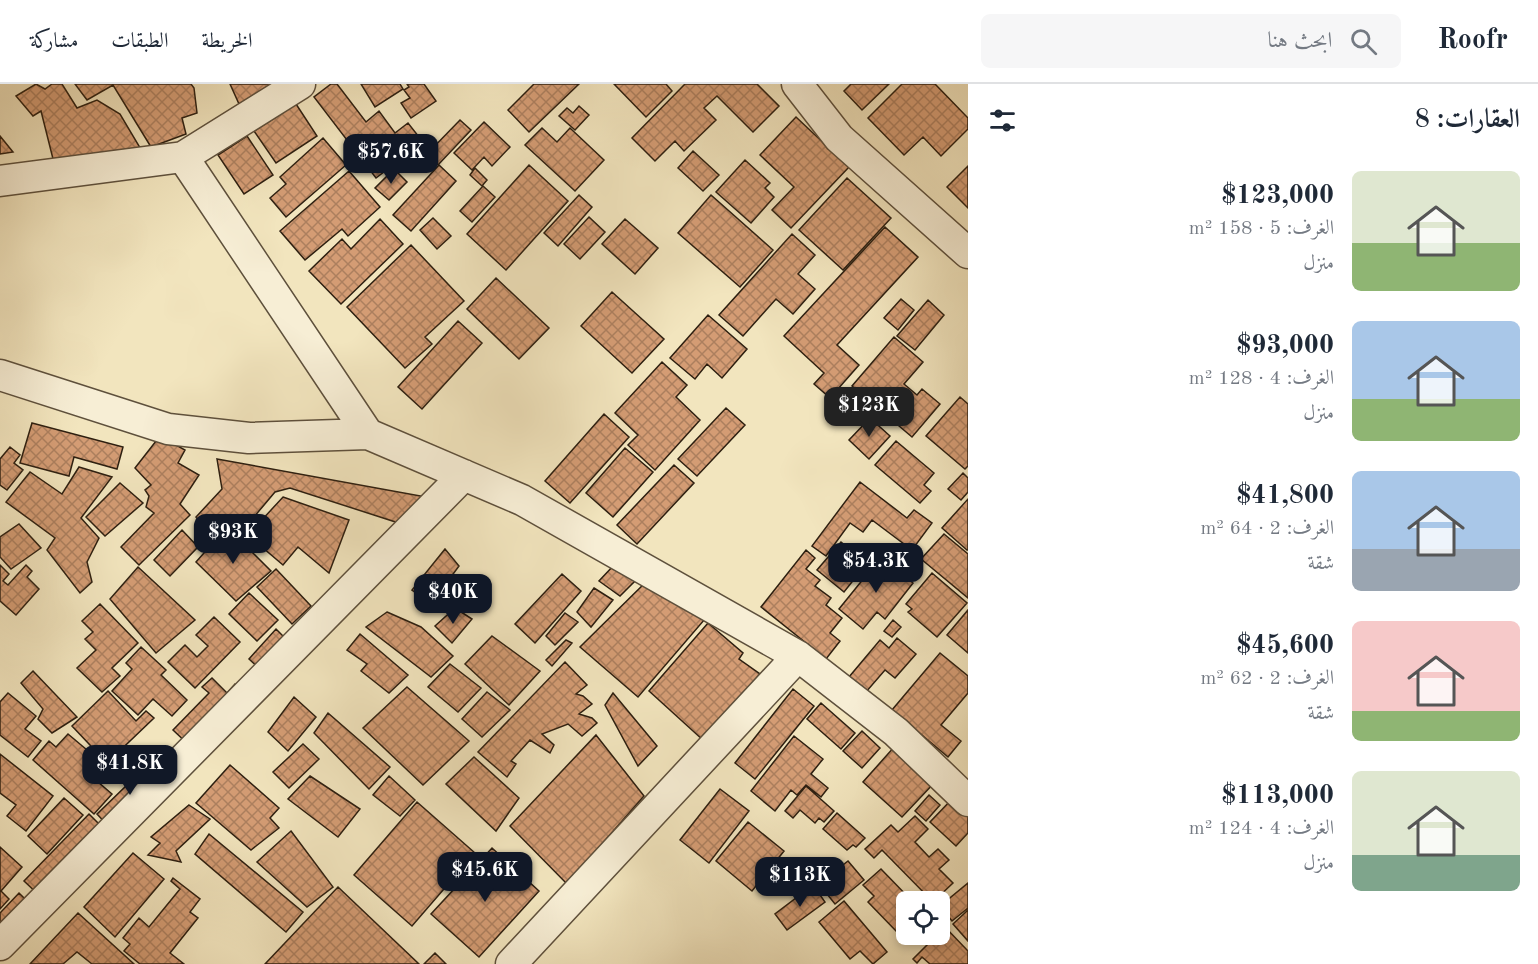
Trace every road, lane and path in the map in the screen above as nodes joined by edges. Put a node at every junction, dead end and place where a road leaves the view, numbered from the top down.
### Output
1 (300, 84) edge
2 (797, 84) edge
3 (183, 157) junction
4 (0, 181) edge
5 (968, 253) edge
6 (0, 375) edge
7 (368, 434) junction
8 (464, 476) junction
9 (798, 656) junction
10 (968, 801) edge
11 (0, 945) edge
12 (512, 964) edge

1 - 3 street
2 - 5 street
3 - 4 street
3 - 7 street
6 - 7 street
7 - 8 street
8 - 9 street
8 - 11 street
9 - 10 street
9 - 12 street

